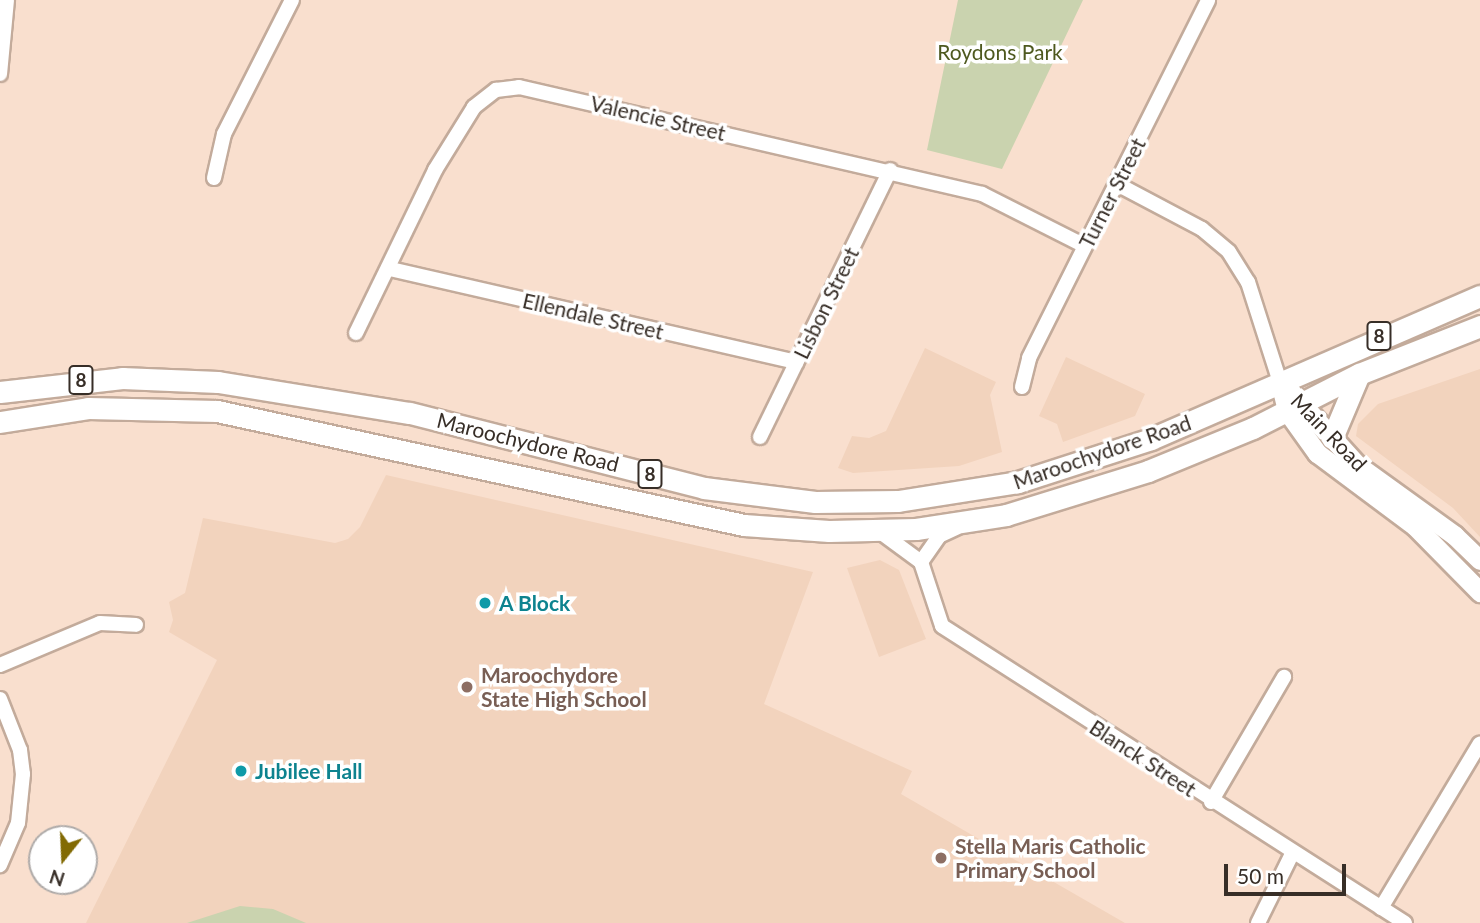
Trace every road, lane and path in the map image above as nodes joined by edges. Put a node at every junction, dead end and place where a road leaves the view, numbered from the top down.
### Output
1 (7, 0) edge
2 (292, 0) edge
3 (1208, 0) edge
4 (0, 74) edge
5 (890, 170) junction
6 (214, 178) dead end
7 (1117, 184) junction
8 (1085, 246) junction
9 (390, 269) junction
10 (1480, 296) edge
11 (1480, 326) edge
12 (356, 333) dead end
13 (797, 362) junction
14 (1359, 374) junction
15 (1280, 382) junction
16 (1022, 387) dead end
17 (0, 392) edge
18 (1294, 407) junction
19 (0, 422) edge
20 (760, 437) dead end
21 (1332, 438) junction
22 (967, 523) junction
23 (878, 531) junction
24 (1480, 560) edge
25 (920, 562) junction
26 (1480, 592) edge
27 (136, 625) dead end
28 (0, 664) edge
29 (1284, 677) dead end
30 (0, 699) edge
31 (1480, 743) edge
32 (1211, 802) junction
33 (1293, 852) junction
34 (0, 864) edge
35 (1381, 908) junction
36 (1258, 923) edge
37 (1405, 923) edge

1 - 4 street
2 - 6 street
3 - 7 street, Turner Street
5 - 8 street, Valencie Street
5 - 9 street, Valencie Street
5 - 13 street, Lisbon Street
7 - 8 street, Turner Street
7 - 15 street
8 - 16 street, Turner Street
9 - 12 street, Valencie Street
9 - 13 street, Ellendale Street
10 - 15 main road, Maroochydore Road / 8
11 - 14 main road, Maroochydore Road / 8
13 - 20 street, Lisbon Street
14 - 18 main road, Maroochydore Road / 8
14 - 21 main road
15 - 17 main road, Maroochydore Road / 8
15 - 18 main road, Main Road
18 - 21 main road, Main Road
18 - 22 main road, Maroochydore Road / 8
18 - 26 main road, Main Road
19 - 23 main road, Maroochydore Road / 8
21 - 24 main road, Main Road
22 - 23 main road, Maroochydore Road / 8
22 - 25 street
23 - 25 street
25 - 32 street, Blanck Street
27 - 28 street
29 - 32 street
30 - 34 street
31 - 35 street
32 - 33 street, Blanck Street
33 - 35 street, Blanck Street
33 - 36 street
35 - 37 street, Blanck Street

